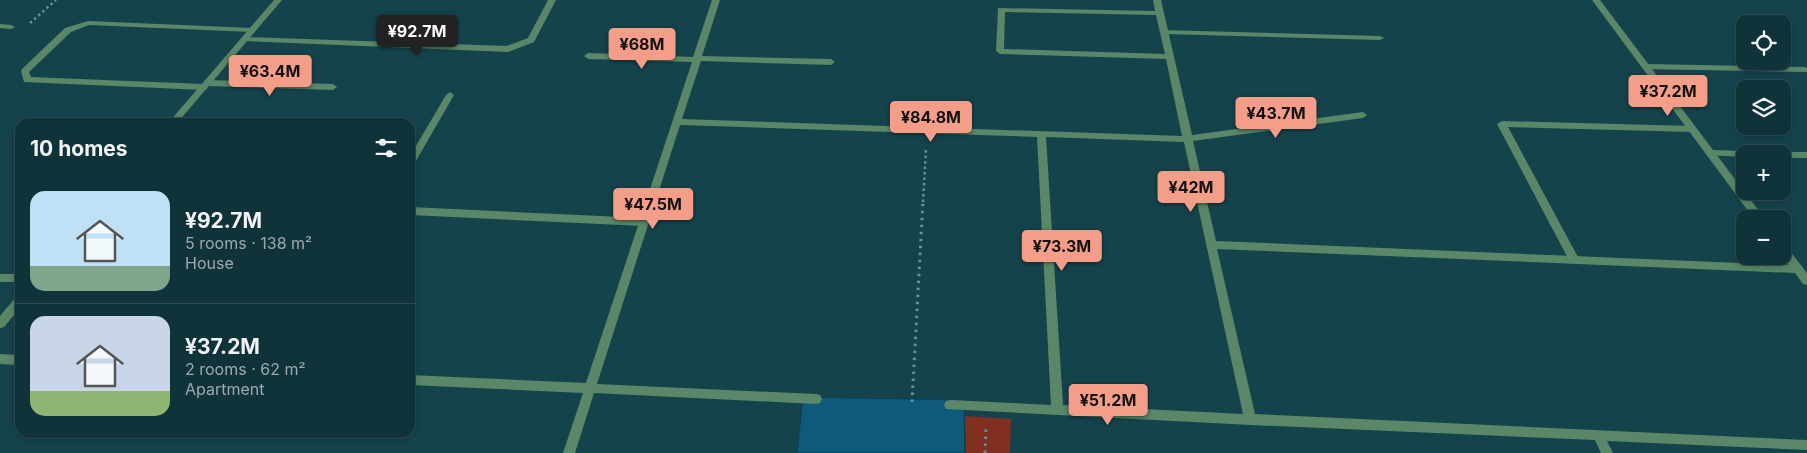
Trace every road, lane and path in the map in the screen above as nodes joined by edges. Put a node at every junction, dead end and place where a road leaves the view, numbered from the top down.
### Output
1 (278, 0) edge
2 (552, 0) edge
3 (716, 0) edge
4 (1157, 0) edge
5 (1596, 0) edge
6 (1161, 13) junction
7 (0, 26) edge
8 (11, 27) dead end
9 (252, 30) junction
10 (1165, 32) junction
11 (244, 38) junction
12 (1380, 38) dead end
13 (588, 56) dead end
14 (1170, 57) junction
15 (697, 59) junction
16 (831, 62) dead end
17 (1646, 67) junction
18 (1804, 70) dead end
19 (205, 85) junction
20 (334, 87) dead end
21 (450, 96) dead end
22 (1363, 115) dead end
23 (176, 118) edge
24 (677, 122) junction
25 (1692, 129) junction
26 (927, 131) junction
27 (1041, 135) junction
28 (1187, 139) junction
29 (1710, 153) junction
30 (1736, 154) edge
31 (1791, 155) edge
32 (1807, 155) edge
33 (415, 156) edge
34 (1753, 210) edge
35 (415, 211) edge
36 (643, 222) junction
37 (1211, 245) junction
38 (1574, 259) junction
39 (1791, 260) edge
40 (1798, 269) junction
41 (0, 278) edge
42 (15, 278) edge
43 (1807, 281) edge
44 (15, 306) edge
45 (0, 324) edge
46 (0, 359) edge
47 (15, 360) edge
48 (415, 380) edge
49 (591, 388) junction
50 (824, 399) edge
51 (912, 403) joint
52 (1057, 410) junction
53 (1250, 420) junction
54 (1598, 435) junction
55 (1807, 445) edge
56 (569, 453) edge
57 (1607, 453) edge

1 - 9 street
2 - 11 street
3 - 15 street
4 - 6 street
5 - 17 street
6 - 10 street
6 - 14 street
7 - 8 street
9 - 11 street
9 - 19 street
10 - 12 street
10 - 14 street
11 - 19 street
13 - 15 street
14 - 28 street
15 - 16 street
15 - 24 street
17 - 18 street
17 - 25 street
19 - 20 street
19 - 23 street
21 - 33 street
22 - 28 street
24 - 26 street
24 - 36 street
25 - 29 street
25 - 38 street
26 - 27 street
26 - 51 path
27 - 28 street
27 - 52 street
28 - 37 street
29 - 30 street
29 - 34 street
31 - 32 street
35 - 36 street
36 - 49 street
37 - 38 street
37 - 53 street
38 - 40 street
39 - 40 street
40 - 43 street
41 - 42 street
44 - 45 street
46 - 47 street
48 - 49 street
49 - 50 street
49 - 56 street
51 - 52 street
52 - 53 street
53 - 54 street
54 - 55 street
54 - 57 street

